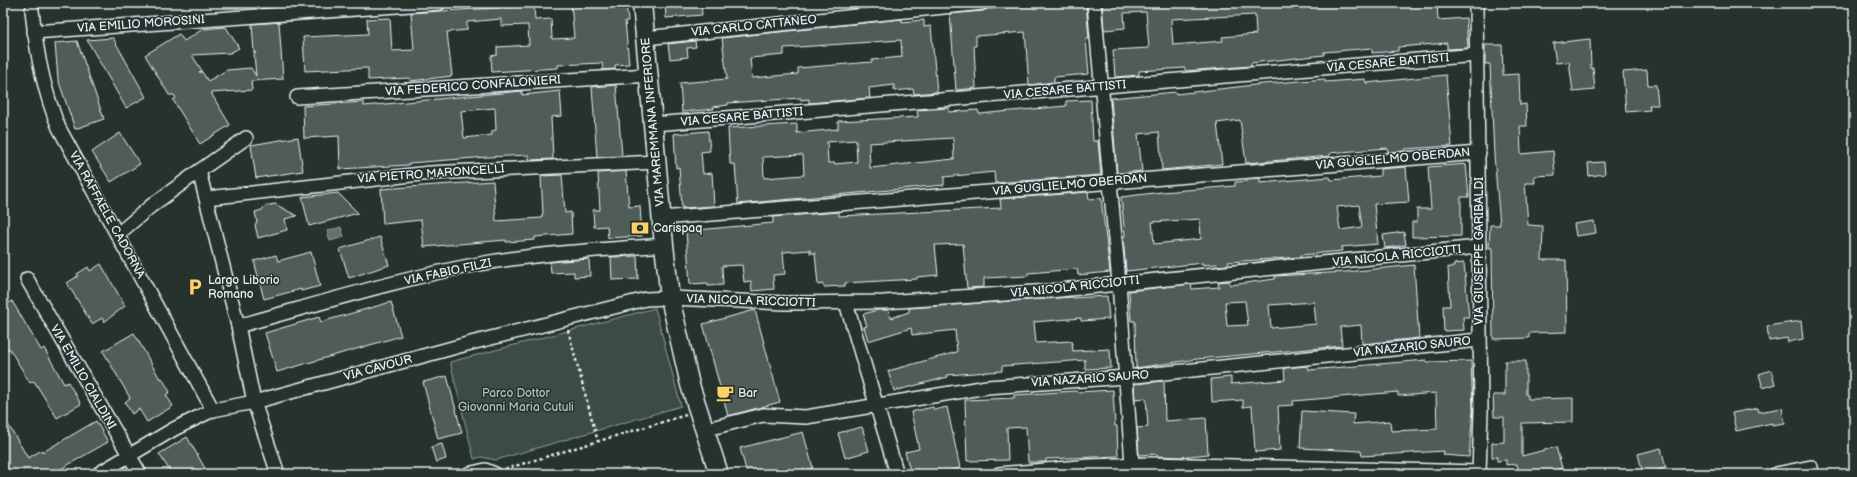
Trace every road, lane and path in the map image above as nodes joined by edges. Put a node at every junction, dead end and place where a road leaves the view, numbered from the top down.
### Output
1 (439, 3) edge
2 (642, 3) edge
3 (982, 3) edge
4 (1094, 3) edge
5 (1476, 3) edge
6 (32, 10) dead end
7 (34, 32) junction
8 (645, 38) junction
9 (1476, 55) junction
10 (649, 75) junction
11 (1101, 87) junction
12 (296, 97) dead end
13 (654, 124) junction
14 (246, 138) dead end
15 (1479, 153) junction
16 (657, 162) junction
17 (199, 171) junction
18 (1109, 182) junction
19 (207, 198) junction
20 (661, 218) junction
21 (118, 234) junction
22 (664, 245) junction
23 (1478, 247) junction
24 (27, 279) dead end
25 (1119, 283) junction
26 (670, 298) junction
27 (846, 303) junction
28 (565, 319) junction
29 (238, 326) junction
30 (1479, 340) junction
31 (1126, 377) junction
32 (254, 402) junction
33 (877, 407) junction
34 (213, 410) junction
35 (698, 412) junction
36 (703, 430) junction
37 (598, 442) junction
38 (129, 455) junction
39 (1132, 464) junction
40 (1811, 467) dead end
41 (494, 473) edge
42 (1480, 473) edge
43 (98, 474) edge
44 (140, 474) edge
45 (278, 474) edge
46 (468, 474) edge
47 (719, 474) edge
48 (897, 474) edge
49 (1000, 474) edge
50 (1776, 474) edge

1 - 7 street, VIA EMILIO MOROSINI
2 - 8 main road, VIA MAREMMANA INFERIORE
3 - 8 street, VIA CARLO CATTANEO
4 - 11 street
5 - 9 street, VIA GIUSEPPE GARIBALDI
6 - 7 street, VIA RAFFAELE CADORNA
7 - 21 street, VIA RAFFAELE CADORNA
8 - 10 main road, VIA MAREMMANA INFERIORE
9 - 11 street, VIA CESARE BATTISTI
9 - 15 street, VIA GIUSEPPE GARIBALDI
10 - 12 street, VIA FEDERICO CONFALONIERI
10 - 13 main road, VIA MAREMMANA INFERIORE
11 - 13 street, VIA CESARE BATTISTI
11 - 18 street
13 - 16 main road, VIA MAREMMANA INFERIORE
14 - 17 street
15 - 18 street, VIA GUGLIELMO OBERDAN
15 - 23 street, VIA GIUSEPPE GARIBALDI
16 - 19 street, VIA PIETRO MARONCELLI
16 - 20 main road, VIA MAREMMANA INFERIORE
17 - 19 street
17 - 21 street
18 - 20 street, VIA GUGLIELMO OBERDAN
18 - 25 street
19 - 29 street
20 - 22 main road, VIA MAREMMANA INFERIORE
21 - 34 street, VIA RAFFAELE CADORNA
22 - 26 main road, VIA MAREMMANA INFERIORE
22 - 29 street, VIA FABIO FILZI
23 - 25 street, VIA NICOLA RICCIOTTI
23 - 30 street, VIA GIUSEPPE GARIBALDI
24 - 38 street, VIA EMILIO CIALDINI
25 - 27 street, VIA NICOLA RICCIOTTI
25 - 31 street
26 - 27 street, VIA NICOLA RICCIOTTI
26 - 28 street, VIA CAVOUR
26 - 35 main road, VIA MAREMMANA INFERIORE
27 - 33 street
28 - 32 street, VIA CAVOUR
28 - 37 path
29 - 32 street
30 - 31 street, VIA NAZARIO SAURO
30 - 42 street, VIA GIUSEPPE GARIBALDI
31 - 33 street, VIA NAZARIO SAURO
31 - 39 street
32 - 34 street, VIA CAVOUR
32 - 45 street
33 - 36 street, VIA NAZARIO SAURO
33 - 48 street
34 - 38 street, VIA CAVOUR
35 - 36 main road, VIA MAREMMANA INFERIORE
35 - 37 path
36 - 47 main road, VIA MAREMMANA INFERIORE
37 - 41 path
38 - 43 street, VIA CAVOUR
38 - 44 street, VIA EMILIO CIALDINI
39 - 42 street
39 - 49 street
40 - 50 street
41 - 46 street

